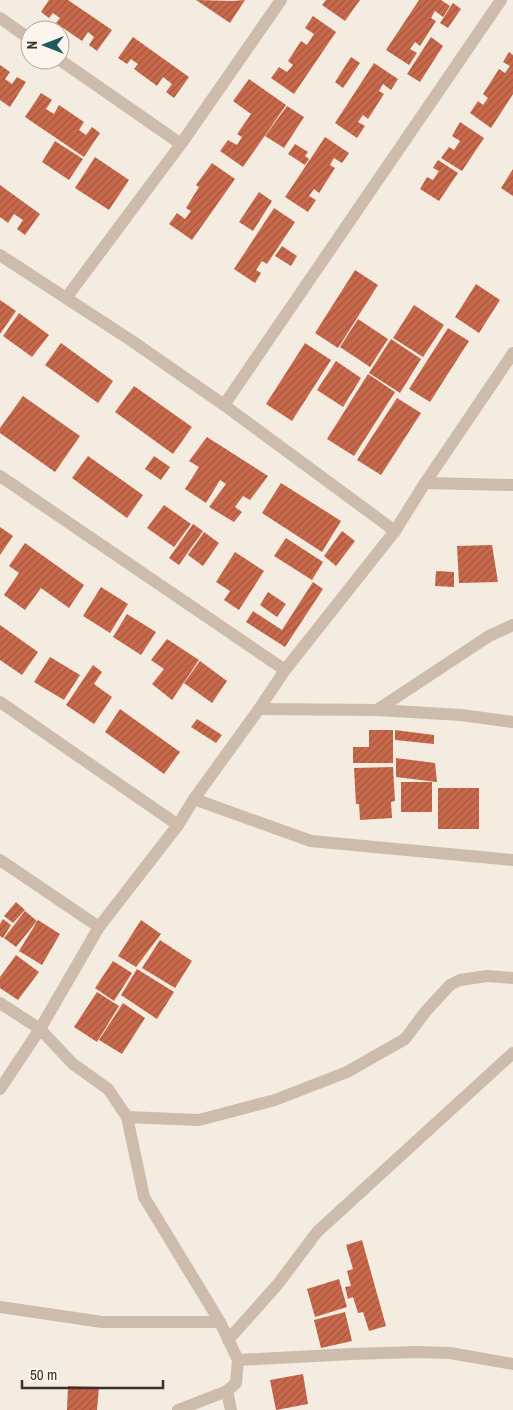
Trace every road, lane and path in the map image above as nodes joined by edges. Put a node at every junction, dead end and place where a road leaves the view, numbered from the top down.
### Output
1 (281, 0) edge
2 (501, 0) edge
3 (0, 18) edge
4 (20, 32) edge
5 (70, 67) edge
6 (181, 144) junction
7 (0, 255) edge
8 (66, 298) junction
9 (513, 352) edge
10 (224, 405) junction
11 (0, 476) edge
12 (425, 483) junction
13 (513, 485) edge
14 (395, 531) junction
15 (513, 625) edge
16 (285, 670) junction
17 (0, 702) edge
18 (259, 709) junction
19 (377, 710) junction
20 (513, 722) edge
21 (194, 799) junction
22 (178, 825) junction
23 (0, 860) edge
24 (513, 860) edge
25 (100, 927) junction
26 (513, 978) edge
27 (0, 1003) edge
28 (40, 1029) junction
29 (513, 1053) edge
30 (0, 1089) edge
31 (127, 1117) junction
32 (0, 1307) edge
33 (220, 1322) junction
34 (228, 1340) junction
35 (238, 1360) junction
36 (513, 1364) edge
37 (227, 1391) junction
38 (178, 1410) edge
39 (231, 1410) edge

1 - 6 street
2 - 10 street
3 - 4 street
5 - 6 street
6 - 8 street
7 - 8 street
8 - 10 street
9 - 12 street
10 - 14 street
11 - 16 street
12 - 13 street
12 - 14 street
14 - 16 street
15 - 19 street
16 - 18 street
17 - 22 street
18 - 19 street
18 - 21 street
19 - 20 street
21 - 22 street
21 - 24 street
22 - 25 street
23 - 25 street
25 - 28 street
26 - 31 street
27 - 28 street
28 - 30 street
28 - 31 street
29 - 34 street
31 - 33 street
32 - 33 street
33 - 34 street
34 - 35 street
35 - 36 street
35 - 37 street
37 - 38 street
37 - 39 street

